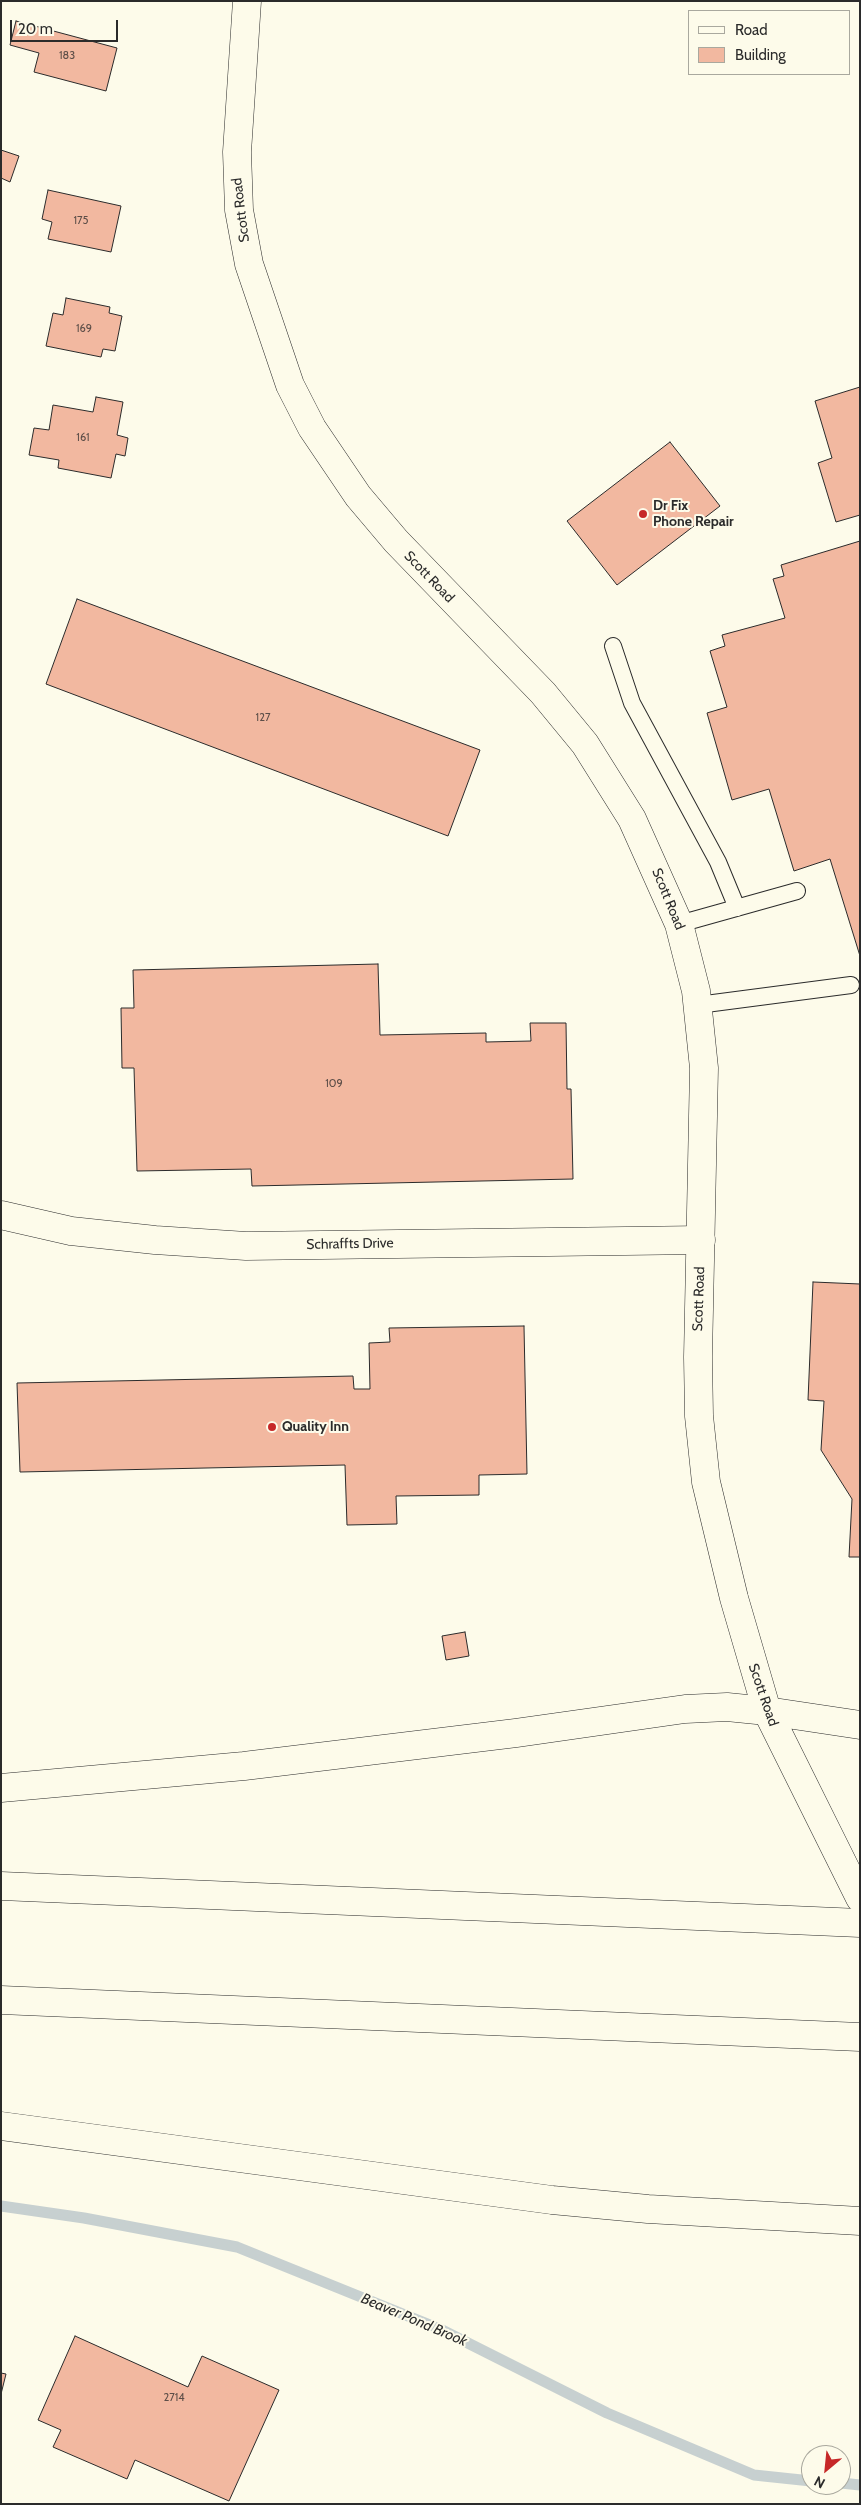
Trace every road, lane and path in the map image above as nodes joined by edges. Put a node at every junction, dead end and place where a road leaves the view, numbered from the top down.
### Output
1 (247, 1) edge
2 (613, 646) dead end
3 (797, 891) dead end
4 (737, 908) junction
5 (679, 924) junction
6 (851, 985) dead end
7 (698, 1005) junction
8 (1, 1215) edge
9 (701, 1240) junction
10 (767, 1711) junction
11 (860, 1725) edge
12 (1, 1788) edge
13 (1, 1886) edge
14 (860, 1898) edge
15 (860, 1923) edge
16 (1, 2000) edge
17 (860, 2037) edge
18 (1, 2126) edge
19 (860, 2221) edge

1 - 5 main road, Scott Road
2 - 4 lane
3 - 4 lane
4 - 5 lane
5 - 7 main road, Scott Road
6 - 7 lane
7 - 9 main road, Scott Road
8 - 9 main road, Schraffts Drive
9 - 10 main road, Scott Road
10 - 11 main road
10 - 12 main road
10 - 14 main road, Scott Road
13 - 15 main road
16 - 17 main road
18 - 19 main road

